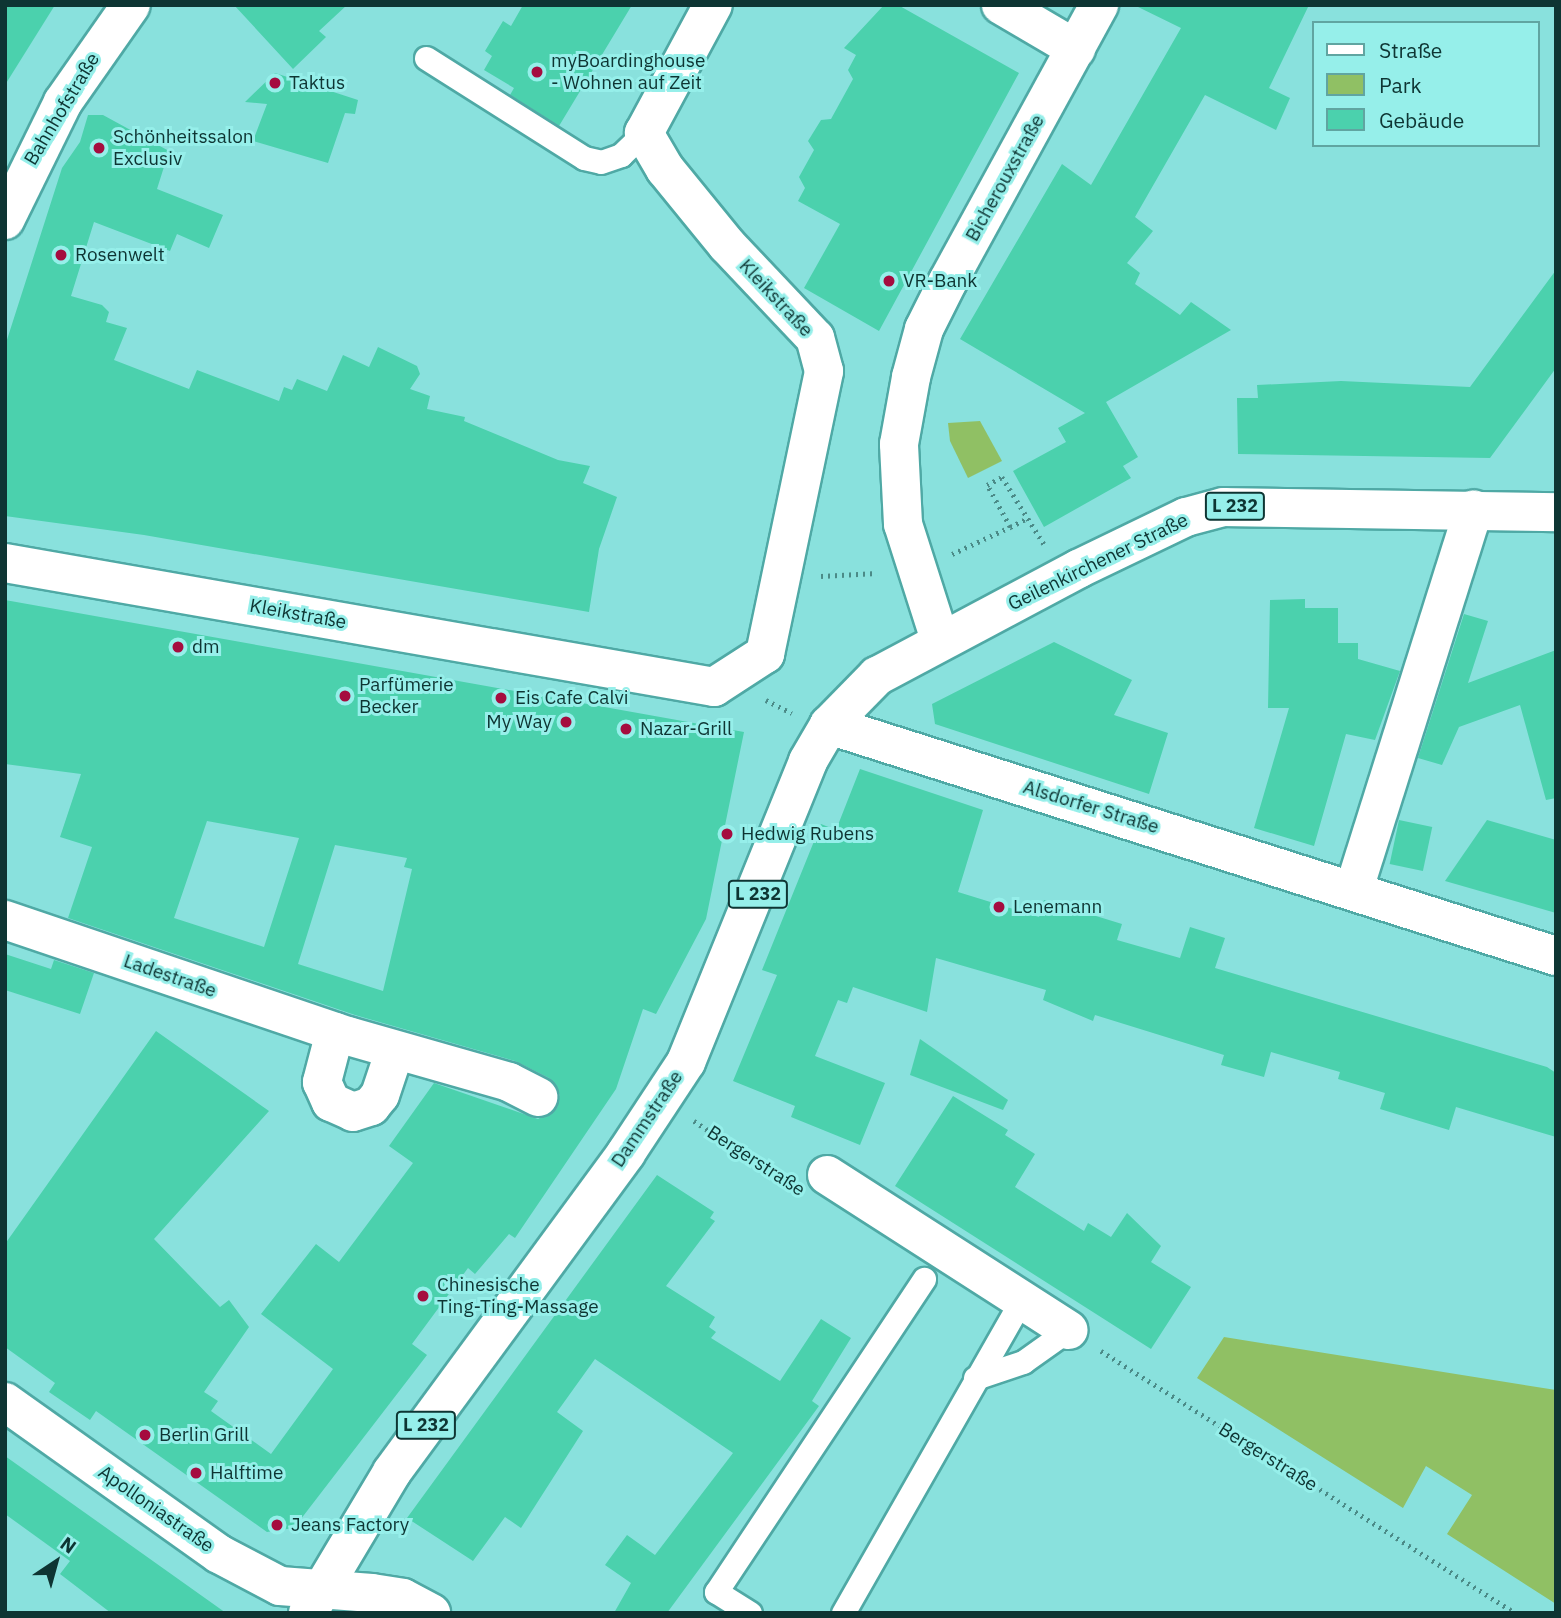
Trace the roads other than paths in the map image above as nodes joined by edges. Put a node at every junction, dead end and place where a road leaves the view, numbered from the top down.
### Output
1 (131, 5) edge
2 (713, 5) edge
3 (1001, 5) edge
4 (1099, 5) edge
5 (1076, 49) junction
6 (426, 58) dead end
7 (644, 133) junction
8 (5, 220) edge
9 (1474, 509) junction
10 (1556, 512) edge
11 (5, 563) edge
12 (940, 640) junction
13 (825, 730) junction
14 (1354, 889) junction
15 (5, 920) edge
16 (1556, 956) edge
17 (335, 1032) junction
18 (395, 1050) junction
19 (538, 1097) dead end
20 (827, 1175) road end
21 (924, 1279) dead end
22 (1021, 1301) junction
23 (1068, 1330) joint
24 (975, 1378) junction
25 (5, 1402) edge
26 (314, 1603) edge
27 (431, 1613) edge
28 (750, 1613) edge
29 (843, 1613) edge

1 - 8 street, Bahnhofstraße
2 - 7 street
3 - 5 street
4 - 5 street, Bicherouxstraße
5 - 12 street, Bicherouxstraße
6 - 7 lane
7 - 11 street, Kleikstraße
9 - 10 street, Geilenkirchener Straße / L 232
9 - 12 street, Geilenkirchener Straße / L 232
9 - 14 street
12 - 13 street, Dammstraße / L 232
13 - 14 street, Alsdorfer Straße
13 - 26 street, Dammstraße / L 232
14 - 16 street, Alsdorfer Straße
15 - 17 street, Ladestraße
17 - 18 street, Ladestraße
17 - 18 street
18 - 19 street, Ladestraße
20 - 22 street, Bergerstraße
21 - 28 lane
22 - 23 street, Bergerstraße
22 - 24 lane
23 - 24 lane
24 - 29 lane
25 - 26 street, Apolloniastraße
26 - 27 street, Apolloniastraße

